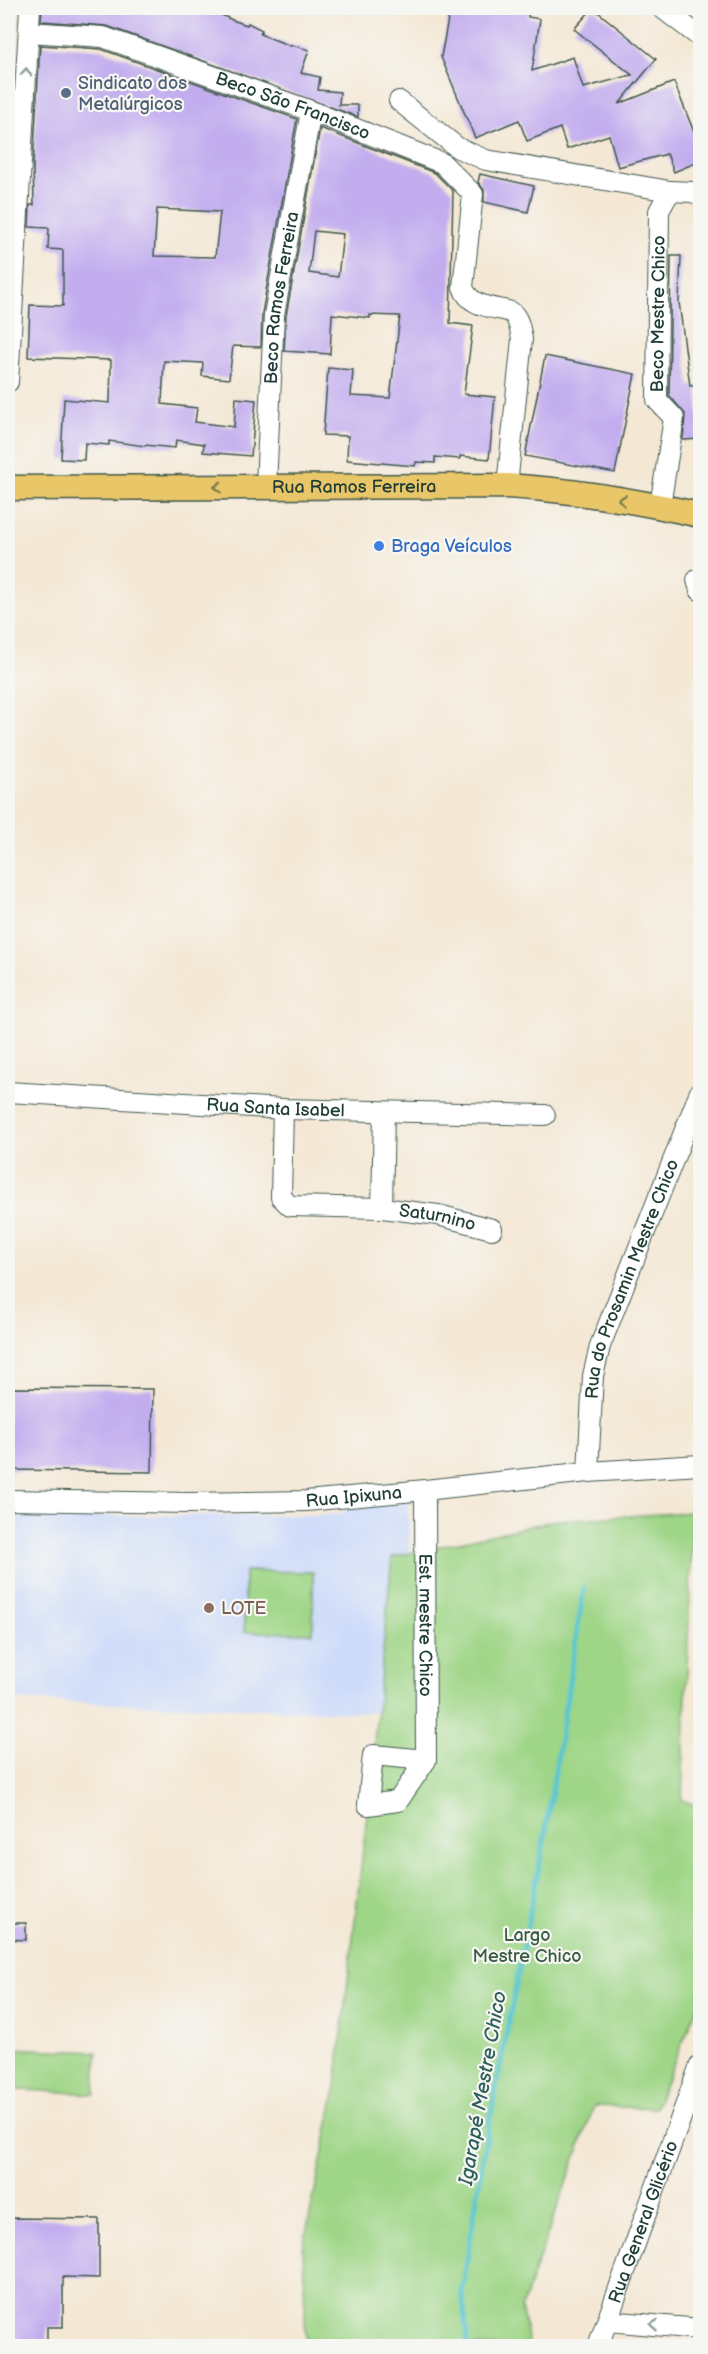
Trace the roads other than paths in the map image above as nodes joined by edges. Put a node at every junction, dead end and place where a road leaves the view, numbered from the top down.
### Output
1 (30, 8) edge
2 (662, 8) edge
3 (29, 32) junction
4 (700, 37) edge
5 (399, 101) dead end
6 (311, 111) junction
7 (670, 191) junction
8 (700, 196) edge
9 (8, 382) edge
10 (266, 486) junction
11 (507, 486) junction
12 (8, 488) edge
13 (660, 506) junction
14 (700, 515) edge
15 (8, 1092) edge
16 (700, 1092) edge
17 (283, 1109) junction
18 (384, 1112) junction
19 (545, 1115) dead end
20 (382, 1208) junction
21 (492, 1229) dead end
22 (700, 1465) edge
23 (588, 1472) junction
24 (425, 1491) junction
25 (8, 1500) edge
26 (426, 1760) dead end
27 (700, 2065) edge
28 (608, 2321) junction
29 (700, 2329) edge
30 (598, 2346) edge

1 - 3 street
2 - 4 street
3 - 6 street, Beco São Francisco
9 -> 3 street
5 - 7 street
6 - 10 street, Beco Ramos Ferreira
6 - 11 street, Beco São Francisco
7 - 8 street
7 - 13 street, Beco Mestre Chico
10 - 11 main road, Rua Ramos Ferreira
10 -> 12 main road, Rua Ramos Ferreira
13 -> 11 main road, Rua Ramos Ferreira
13 - 14 main road, Rua Ramos Ferreira
15 - 17 street, Rua Santa Isabel
16 - 23 street, Rua do Prosamin Mestre Chico
17 - 18 street, Rua Santa Isabel
17 - 20 street, Saturnino
18 - 19 street, Rua Santa Isabel
18 - 20 street, Saturnino
20 - 21 street, Saturnino
22 - 23 street, Rua Ipixuna
23 - 24 street, Rua Ipixuna
24 - 25 street, Rua Ipixuna
24 - 26 street, Est. mestre Chico
27 - 28 street, Rua General Glicério
29 -> 28 street
28 - 30 street, Rua General Glicério

